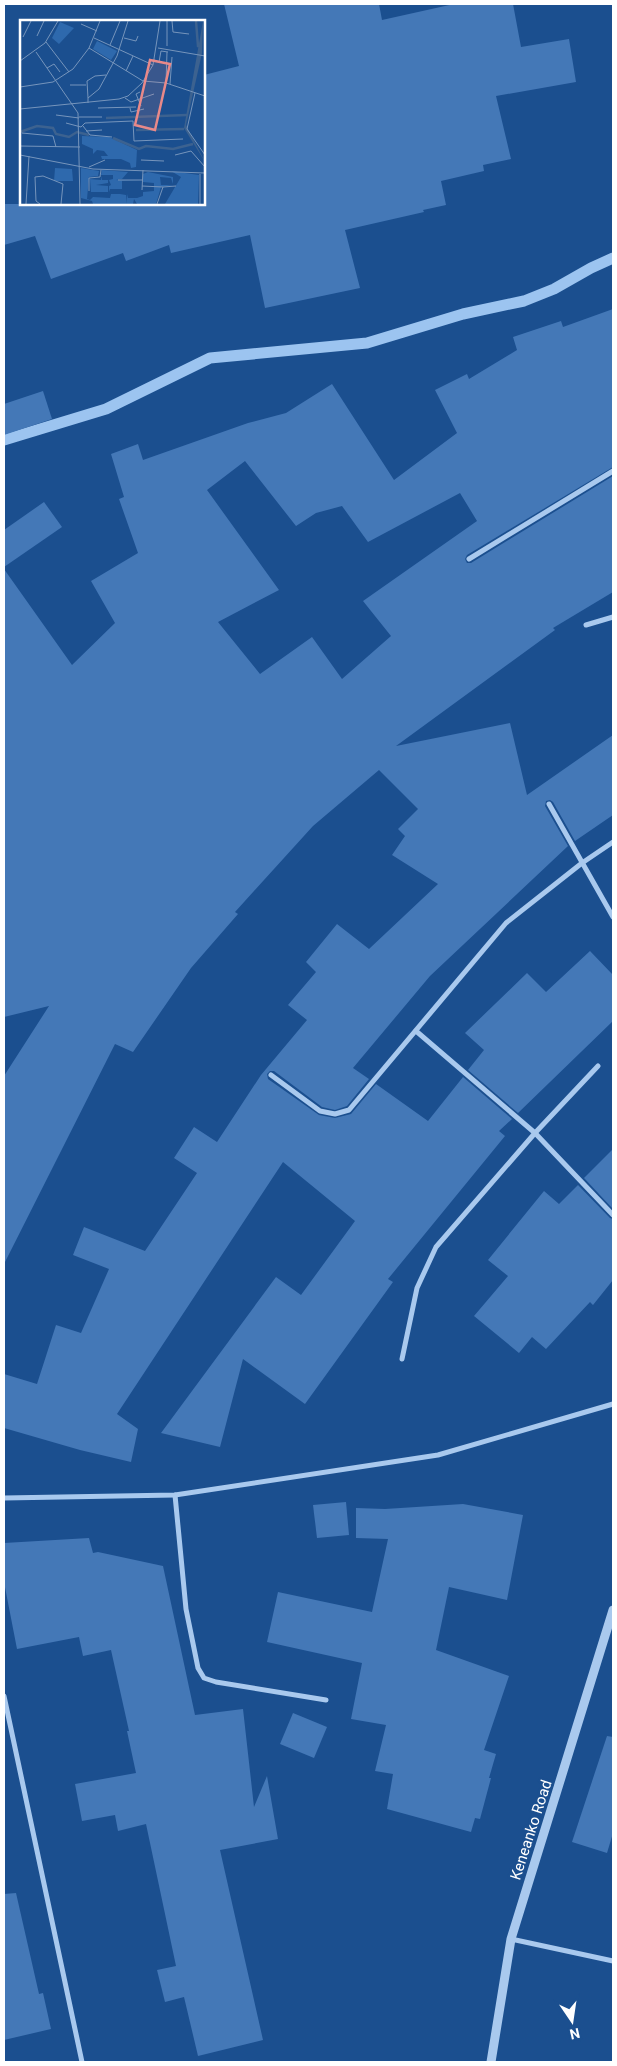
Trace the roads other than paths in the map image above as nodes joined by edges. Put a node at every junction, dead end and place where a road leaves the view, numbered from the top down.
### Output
1 (613, 471) edge
2 (469, 559) dead end
3 (613, 617) edge
4 (586, 625) dead end
5 (549, 804) dead end
6 (613, 842) edge
7 (582, 863) junction
8 (613, 917) edge
9 (416, 1031) junction
10 (598, 1066) dead end
11 (271, 1075) dead end
12 (535, 1133) junction
13 (613, 1215) edge
14 (402, 1359) dead end
15 (613, 1404) edge
16 (175, 1495) junction
17 (4, 1498) edge
18 (613, 1610) edge
19 (4, 1696) edge
20 (326, 1700) dead end
21 (510, 1939) junction
22 (613, 1961) edge
23 (82, 2062) edge
24 (491, 2062) edge

1 - 2 street
3 - 4 street
5 - 7 street
6 - 7 street
7 - 8 street
7 - 9 street
9 - 11 street
9 - 12 street
10 - 12 street
12 - 13 street
12 - 14 street
15 - 16 street
16 - 17 street
16 - 20 street
18 - 21 street, Keneanko Road
19 - 23 street
21 - 22 street
21 - 24 street, Keneanko Road

